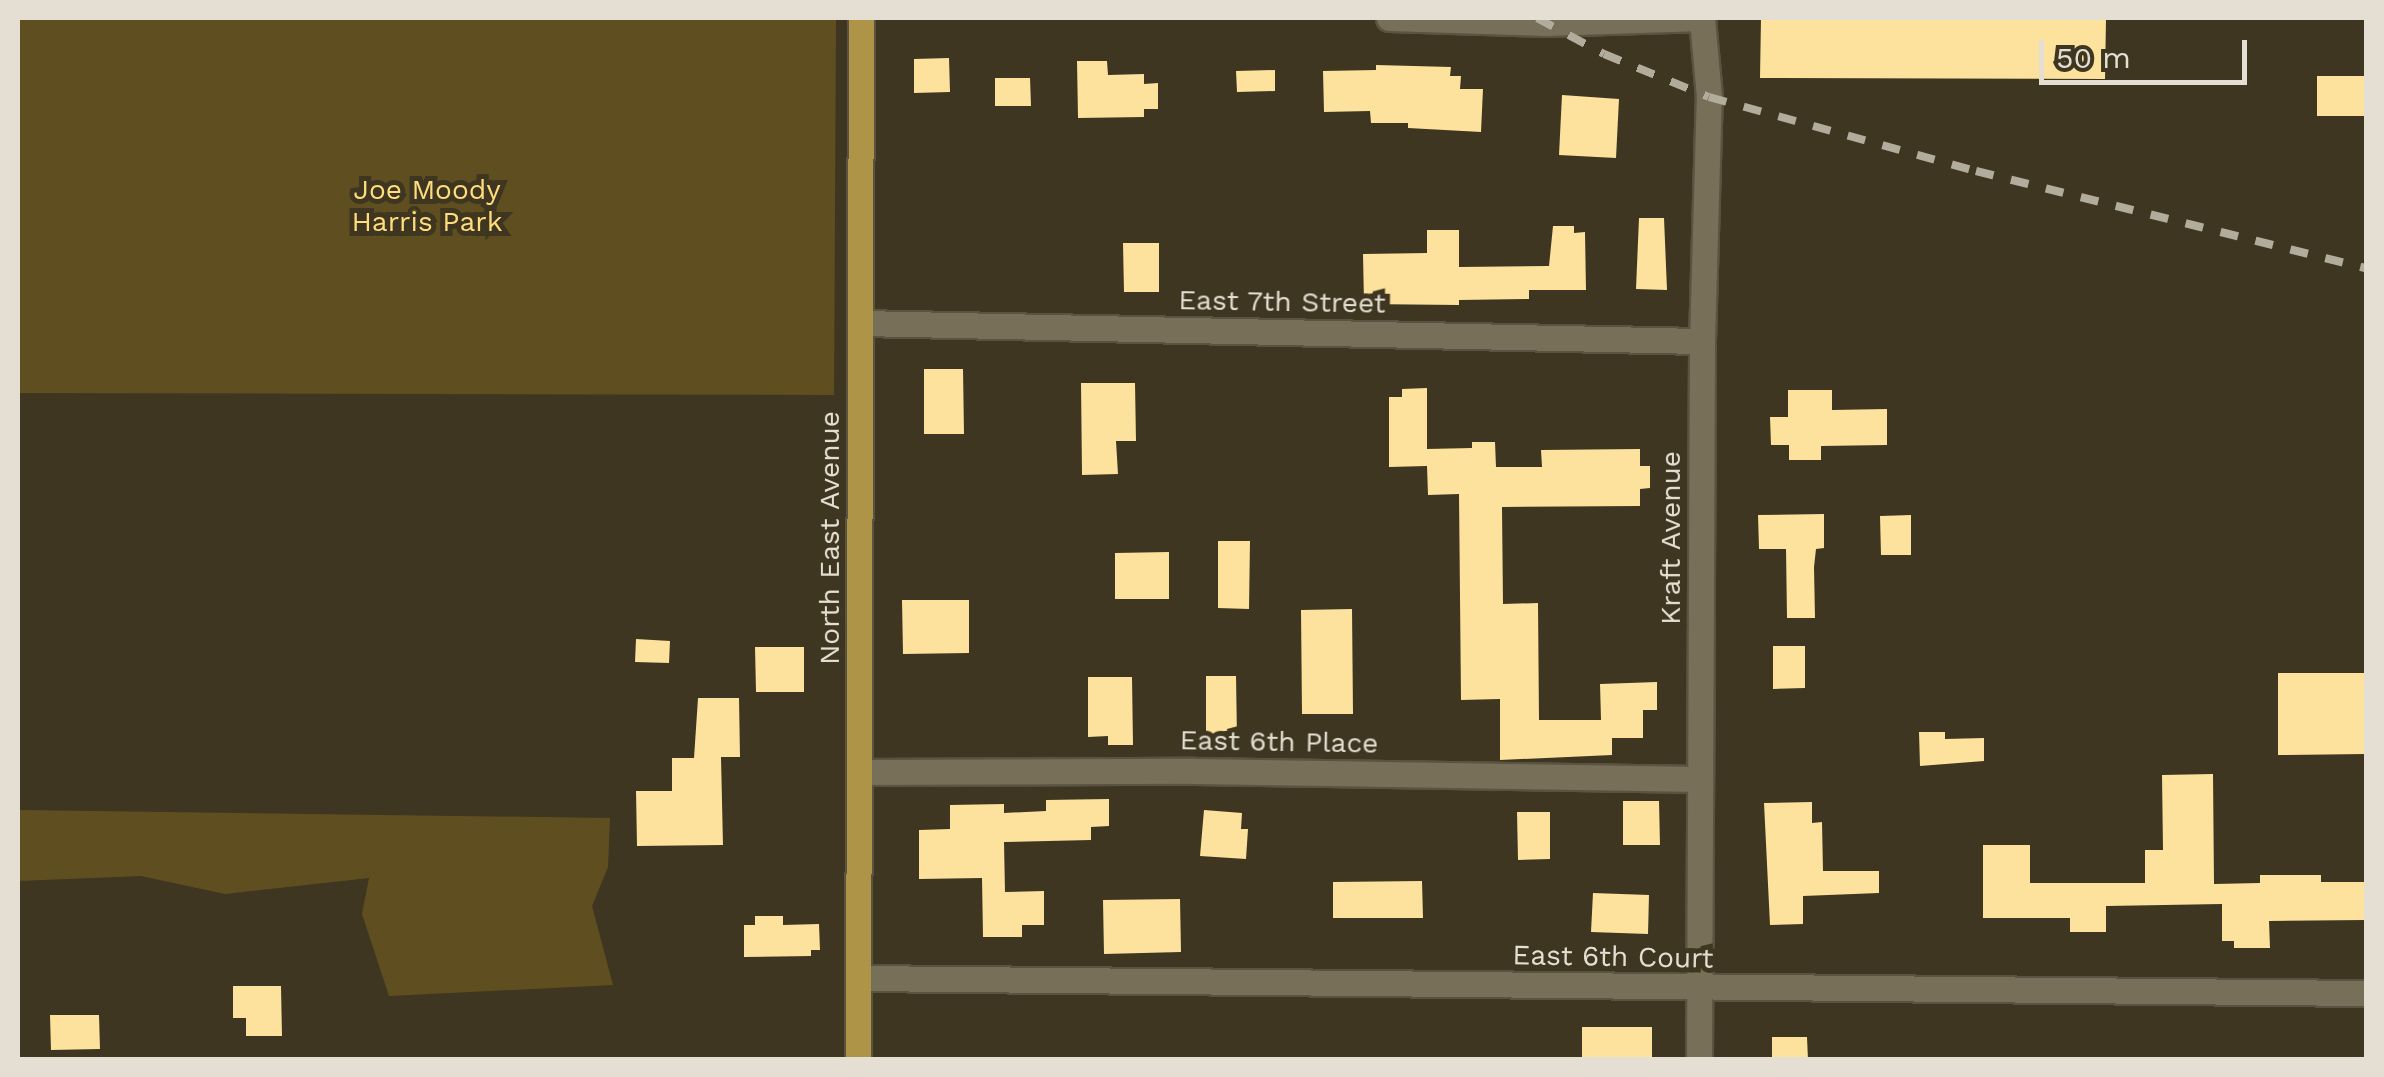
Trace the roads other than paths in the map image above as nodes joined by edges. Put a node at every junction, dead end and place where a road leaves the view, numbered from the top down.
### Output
1 (862, 18) edge
2 (1389, 18) edge
3 (1702, 18) edge
4 (861, 323) junction
5 (1702, 341) junction
6 (859, 772) junction
7 (1699, 779) junction
8 (858, 978) junction
9 (1699, 988) junction
10 (2366, 993) edge
11 (858, 1060) edge
12 (1699, 1060) edge

1 - 4 main road, North East Avenue
2 - 3 street
3 - 5 street, Kraft Avenue
4 - 5 street, East 7th Street
4 - 6 main road, North East Avenue
5 - 7 street, Kraft Avenue
6 - 7 street, East 6th Place
6 - 8 main road, North East Avenue
7 - 9 street, Kraft Avenue
8 - 9 street, East 6th Court
8 - 11 main road, North East Avenue
9 - 10 street, East 6th Court
9 - 12 street, Kraft Avenue

